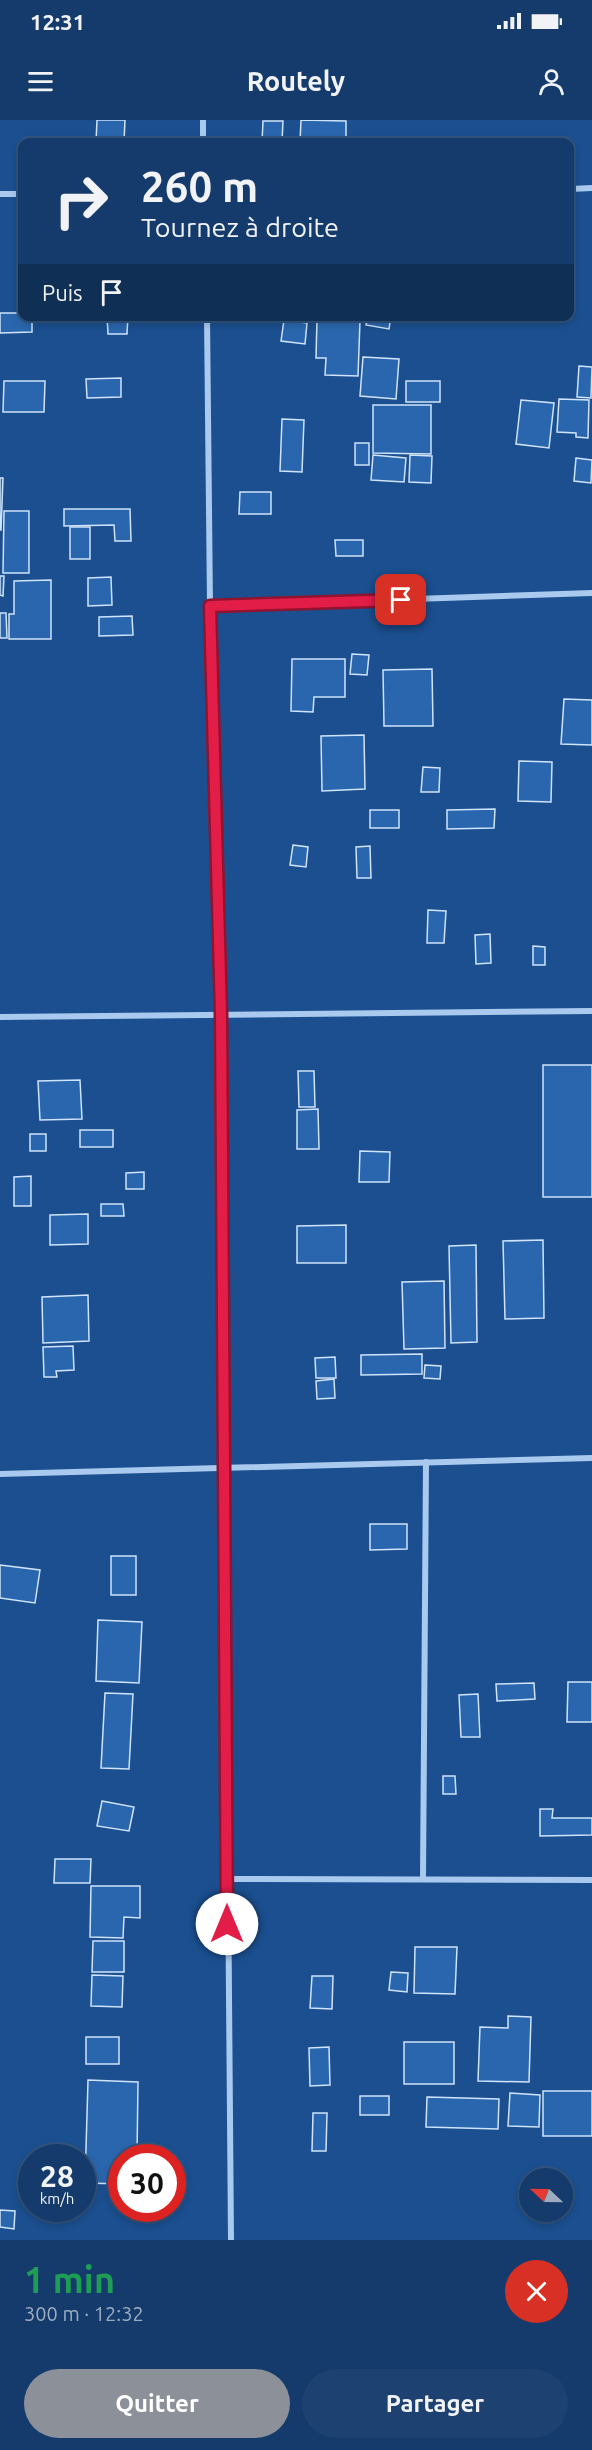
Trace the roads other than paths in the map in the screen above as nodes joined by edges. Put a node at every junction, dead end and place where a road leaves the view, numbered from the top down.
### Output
1 (203, 120) edge
2 (204, 138) edge
3 (592, 188) edge
4 (574, 189) edge
5 (0, 194) edge
6 (18, 194) edge
7 (207, 321) edge
8 (592, 593) edge
9 (210, 606) junction
10 (592, 1011) edge
11 (221, 1014) junction
12 (0, 1017) edge
13 (592, 1458) edge
14 (426, 1462) junction
15 (225, 1468) junction
16 (0, 1474) edge
17 (227, 1879) junction
18 (423, 1880) junction
19 (592, 1880) edge
20 (231, 2240) edge

1 - 2 street
3 - 4 street
5 - 6 street
7 - 9 street
8 - 9 street
9 - 11 street
10 - 11 street
11 - 12 street
11 - 15 street
13 - 14 street
14 - 15 street
14 - 18 street
15 - 16 street
15 - 17 street
17 - 18 street
17 - 20 street
18 - 19 street

